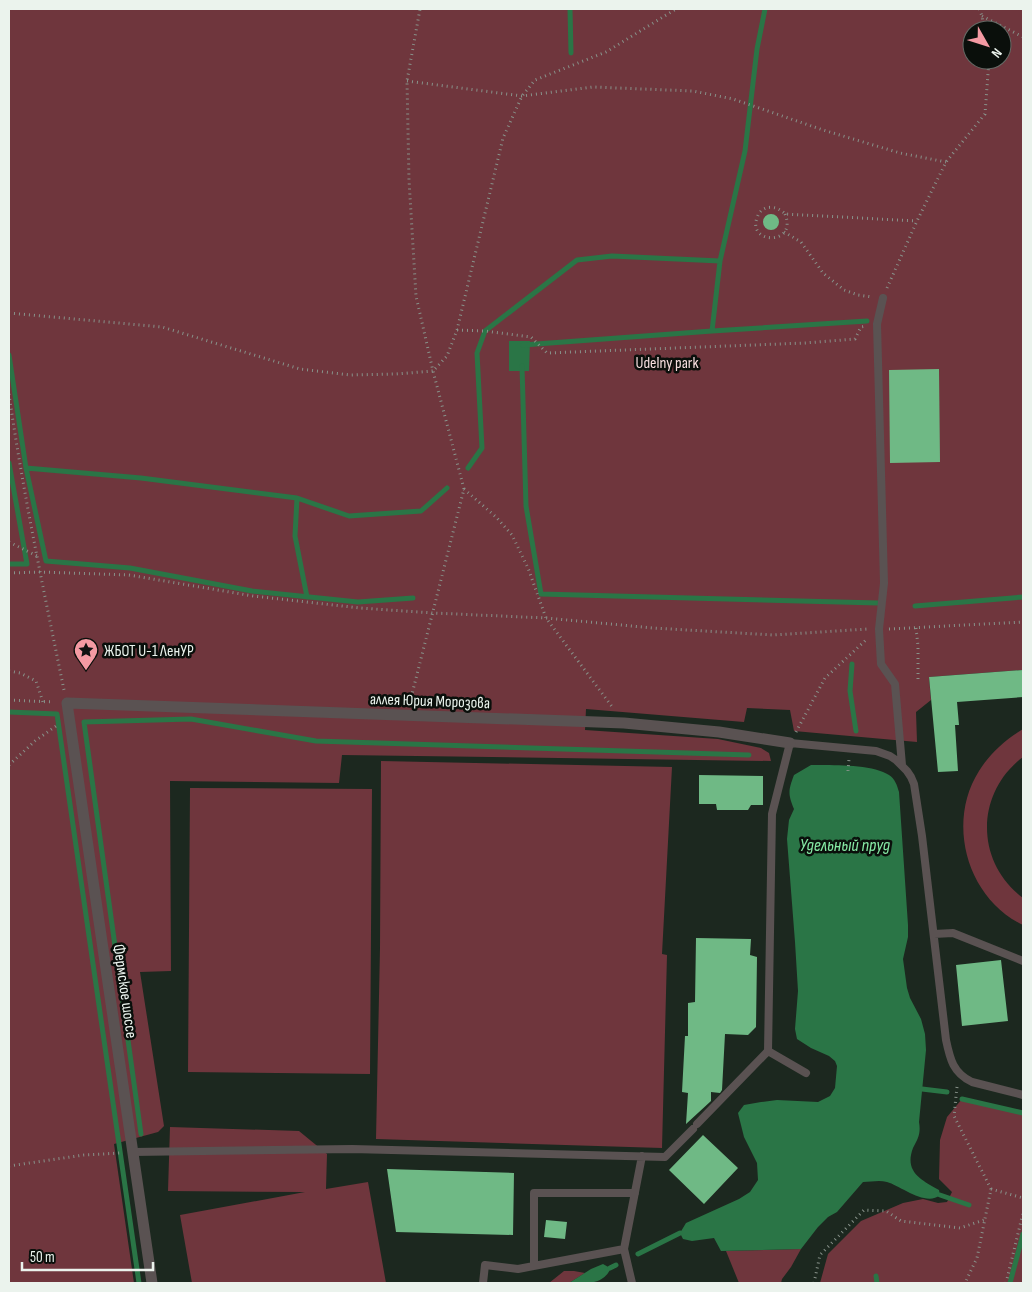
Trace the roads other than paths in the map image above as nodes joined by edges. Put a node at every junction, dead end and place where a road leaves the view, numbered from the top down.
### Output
1 (883, 298) road end
2 (67, 703) joint
3 (790, 743) junction
4 (902, 765) junction
5 (934, 934) junction
6 (1023, 961) edge
7 (768, 1051) junction
8 (806, 1074) dead end
9 (1023, 1095) edge
10 (133, 1152) junction
11 (642, 1156) junction
12 (635, 1193) junction
13 (624, 1249) junction
14 (534, 1266) junction
15 (152, 1283) edge
16 (483, 1283) edge
17 (632, 1283) edge

1 - 4 lane
2 - 3 street, аллея Юрия Морозова
2 - 10 street, Фермское шоссе
3 - 4 lane
3 - 7 lane
4 - 5 lane
5 - 6 lane
5 - 9 lane
7 - 8 lane
7 - 11 lane
10 - 11 lane
10 - 15 street, Фермское шоссе
11 - 12 lane
12 - 13 lane
12 - 14 lane
13 - 14 lane
13 - 17 lane
14 - 16 lane

